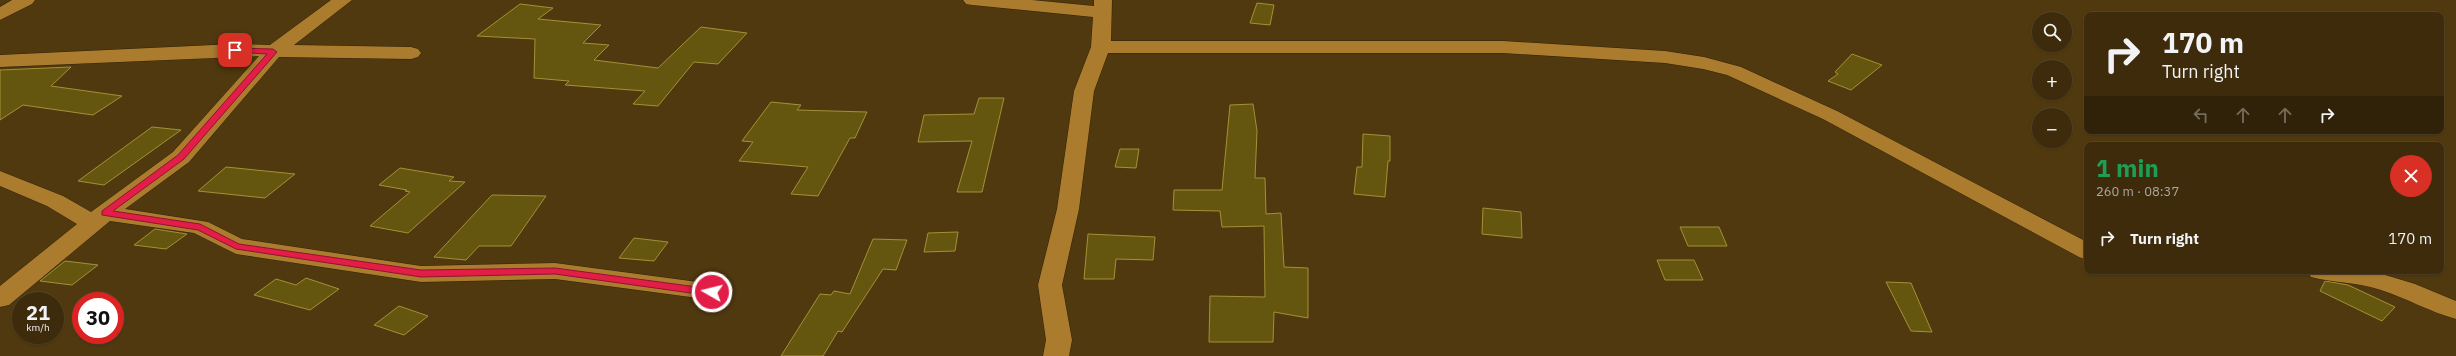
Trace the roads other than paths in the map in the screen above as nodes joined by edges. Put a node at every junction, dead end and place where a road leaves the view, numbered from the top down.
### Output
1 (26, 0) edge
2 (343, 0) edge
3 (972, 0) edge
4 (1103, 6) edge
5 (0, 14) edge
6 (1101, 47) junction
7 (273, 52) junction
8 (411, 53) dead end
9 (0, 61) edge
10 (0, 178) edge
11 (99, 218) junction
12 (2084, 250) edge
13 (2355, 274) edge
14 (712, 292) dead end
15 (0, 299) edge
16 (2456, 311) edge
17 (1056, 356) edge

1 - 5 street
2 - 7 street
3 - 4 street
4 - 6 street
6 - 12 street
6 - 17 street
7 - 8 street
7 - 9 street
7 - 11 street
10 - 11 street
11 - 14 street
11 - 15 street
13 - 16 street

